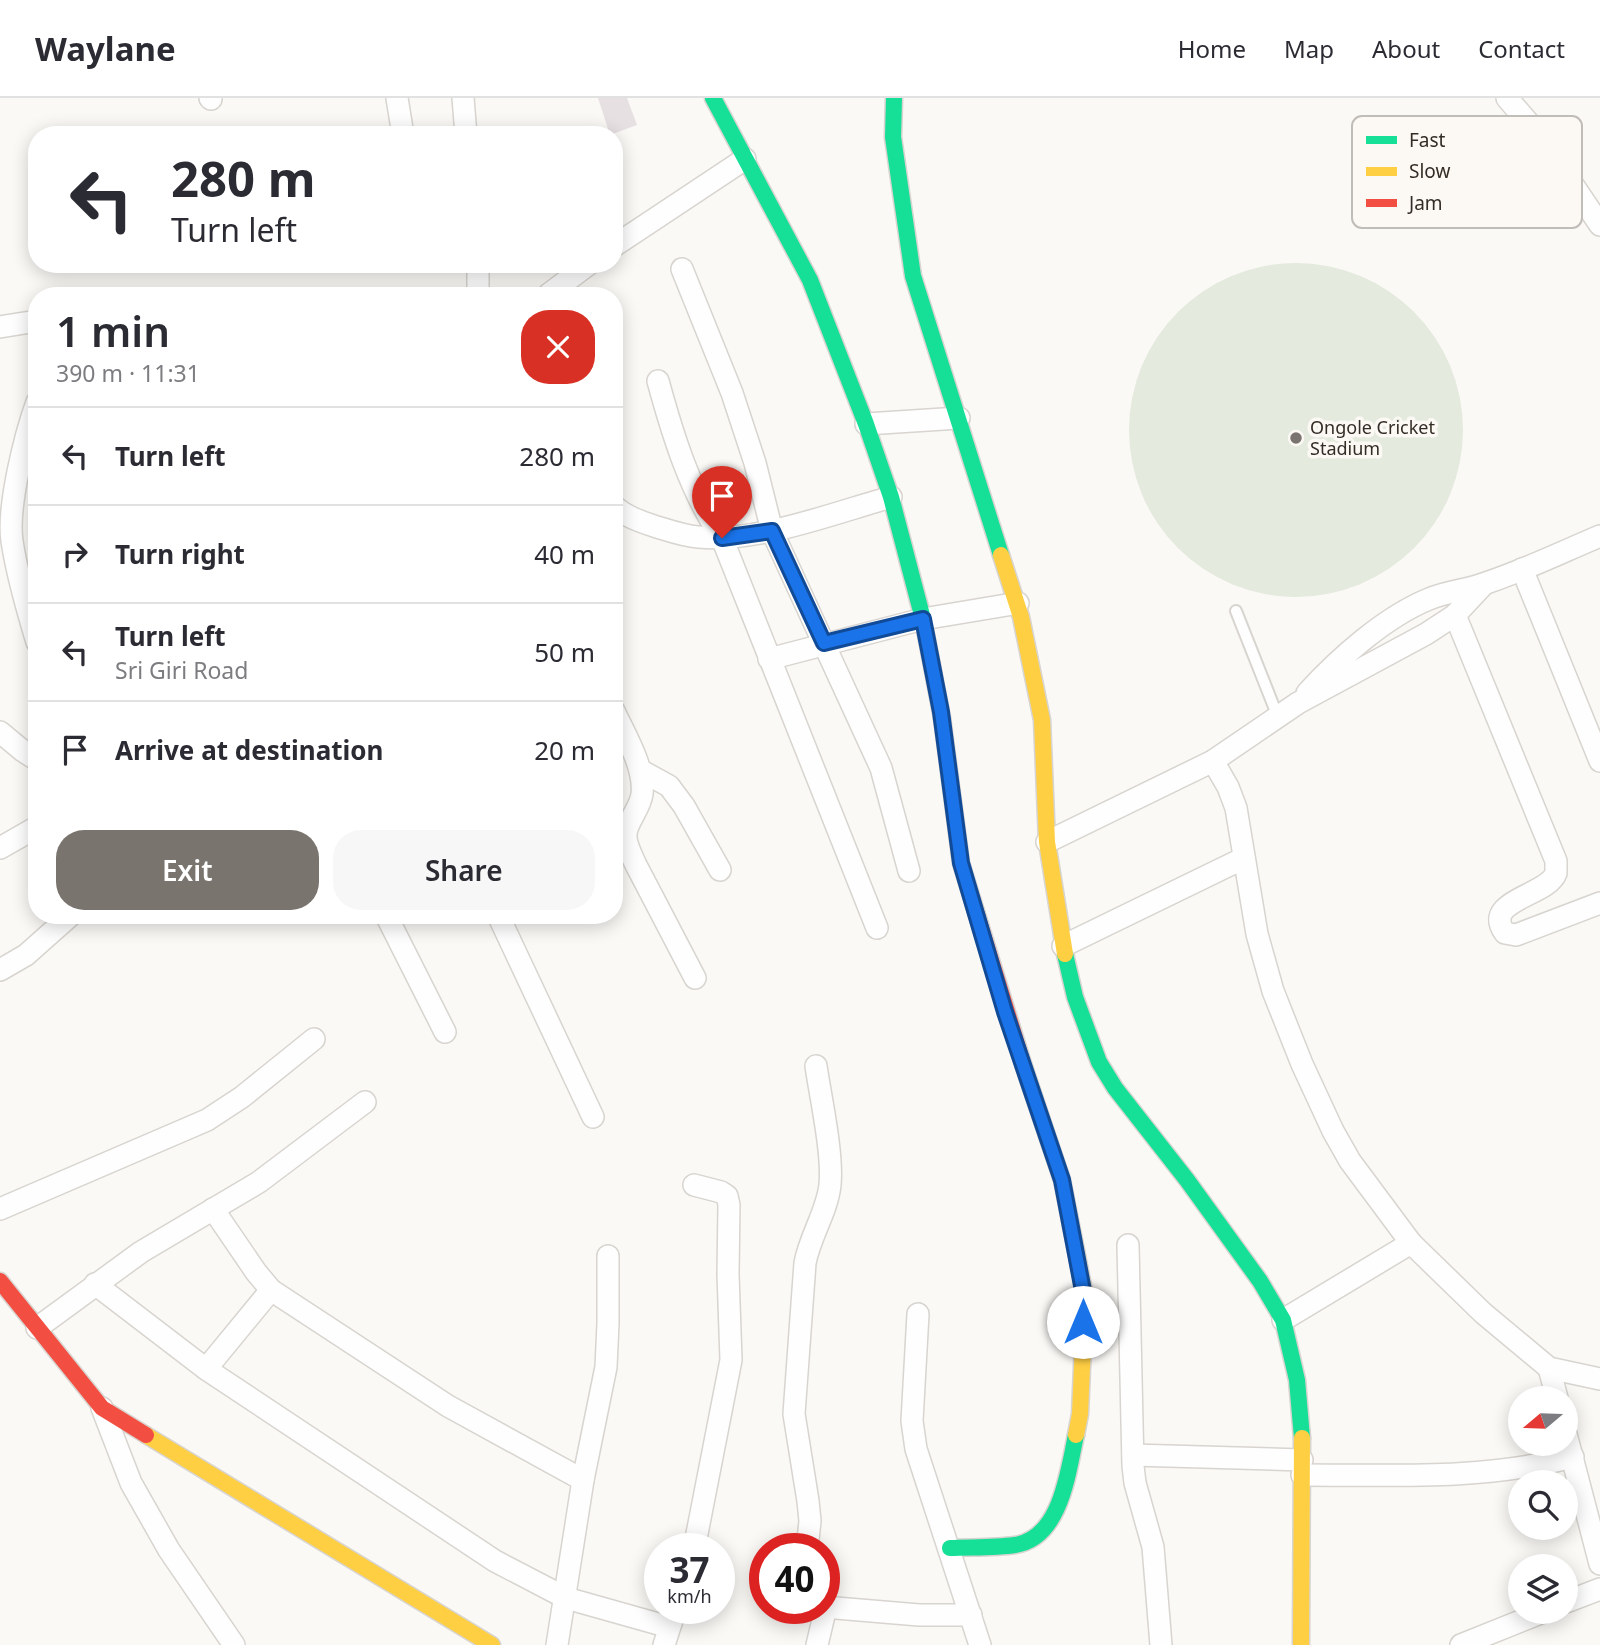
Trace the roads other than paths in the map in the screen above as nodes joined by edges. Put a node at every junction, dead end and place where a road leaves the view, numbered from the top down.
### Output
1 (397, 98) edge
2 (463, 98) edge
3 (713, 98) edge
4 (894, 98) edge
5 (1507, 98) edge
6 (1523, 116) edge
7 (402, 126) edge
8 (465, 126) edge
9 (746, 159) junction
10 (1582, 198) edge
11 (1600, 225) edge
12 (623, 240) edge
13 (682, 269) dead end
14 (577, 273) edge
15 (558, 287) edge
16 (28, 322) edge
17 (0, 327) edge
18 (658, 381) dead end
19 (958, 418) junction
20 (866, 424) junction
21 (28, 434) edge
22 (891, 496) junction
23 (623, 513) edge
24 (772, 531) junction
25 (1600, 537) edge
26 (722, 538) junction
27 (1522, 569) junction
28 (1484, 584) junction
29 (1018, 603) junction
30 (28, 606) edge
31 (1236, 611) dead end
32 (1455, 615) junction
33 (923, 619) junction
34 (824, 643) junction
35 (769, 659) junction
36 (1298, 703) junction
37 (1278, 717) junction
38 (623, 731) edge
39 (0, 732) edge
40 (28, 754) edge
41 (1213, 761) junction
42 (1600, 761) edge
43 (640, 770) junction
44 (28, 832) edge
45 (1047, 842) junction
46 (0, 848) edge
47 (1244, 858) junction
48 (720, 870) dead end
49 (909, 871) dead end
50 (1600, 903) edge
51 (61, 924) edge
52 (391, 924) edge
53 (502, 924) edge
54 (877, 928) dead end
55 (1063, 946) junction
56 (0, 970) edge
57 (695, 978) dead end
58 (445, 1032) dead end
59 (314, 1039) dead end
60 (816, 1066) dead end
61 (365, 1102) dead end
62 (593, 1117) dead end
63 (694, 1185) dead end
64 (0, 1209) edge
65 (213, 1209) junction
66 (1411, 1243) junction
67 (1128, 1245) dead end
68 (608, 1256) dead end
69 (0, 1281) edge
70 (95, 1284) junction
71 (271, 1290) junction
72 (918, 1314) dead end
73 (1283, 1320) junction
74 (37, 1328) junction
75 (1549, 1368) junction
76 (206, 1369) junction
77 (1600, 1379) edge
78 (1554, 1386) edge
79 (102, 1408) junction
80 (1133, 1455) junction
81 (1573, 1457) joint
82 (1302, 1467) junction
83 (583, 1480) junction
84 (697, 1533) edge
85 (809, 1533) edge
86 (950, 1548) junction
87 (1600, 1561) edge
88 (1600, 1589) edge
89 (1578, 1597) edge
90 (566, 1598) junction
91 (840, 1608) edge
92 (971, 1615) junction
93 (821, 1624) edge
94 (1513, 1624) edge
95 (670, 1627) edge
96 (234, 1645) edge
97 (492, 1645) edge
98 (557, 1645) edge
99 (817, 1645) edge
100 (980, 1645) edge
101 (1161, 1645) edge
102 (1301, 1645) edge
103 (1461, 1645) edge

1 - 7 street
2 - 8 street
3 - 9 street
4 - 19 street
5 - 6 street
9 - 12 street
9 - 20 street
10 - 11 street
13 - 24 street
14 - 15 street
16 - 17 street
18 - 26 street
19 - 20 street
19 - 29 street
20 - 22 street
21 - 30 street
22 - 24 street
22 - 33 street
23 - 26 street
24 - 26 street
24 - 34 street
25 - 27 street
26 - 35 street
27 - 28 street
27 - 42 street
28 - 32 street
28 - 36 street
29 - 33 street
29 - 45 street
31 - 37 lane
32 - 36 street
32 - 50 street
33 - 34 street
33 - 86 street
34 - 35 street
34 - 49 street
35 - 54 street
36 - 37 street
37 - 41 street
38 - 43 street
39 - 40 street
41 - 45 street
41 - 47 street
43 - 48 street
43 - 57 street
44 - 46 street
45 - 55 street
47 - 55 street
47 - 66 street
51 - 56 street
52 - 58 street
53 - 62 street
55 - 73 street
59 - 64 street
60 - 85 street
61 - 65 street
63 - 84 street
65 - 70 street
65 - 71 street
66 - 73 street
66 - 75 street
67 - 80 street
68 - 83 street
69 - 74 street
70 - 74 street
70 - 76 street
71 - 76 street
71 - 83 street
72 - 86 street
73 - 82 street
74 - 79 street
75 - 77 street
75 - 78 street
76 - 90 street
79 - 96 street
79 - 97 street
80 - 82 street
80 - 101 street
81 - 82 street
81 - 87 street
82 - 102 street
83 - 90 street
86 - 92 street
88 - 89 street
90 - 95 street
90 - 98 street
91 - 92 street
92 - 100 street
93 - 99 street
94 - 103 street

